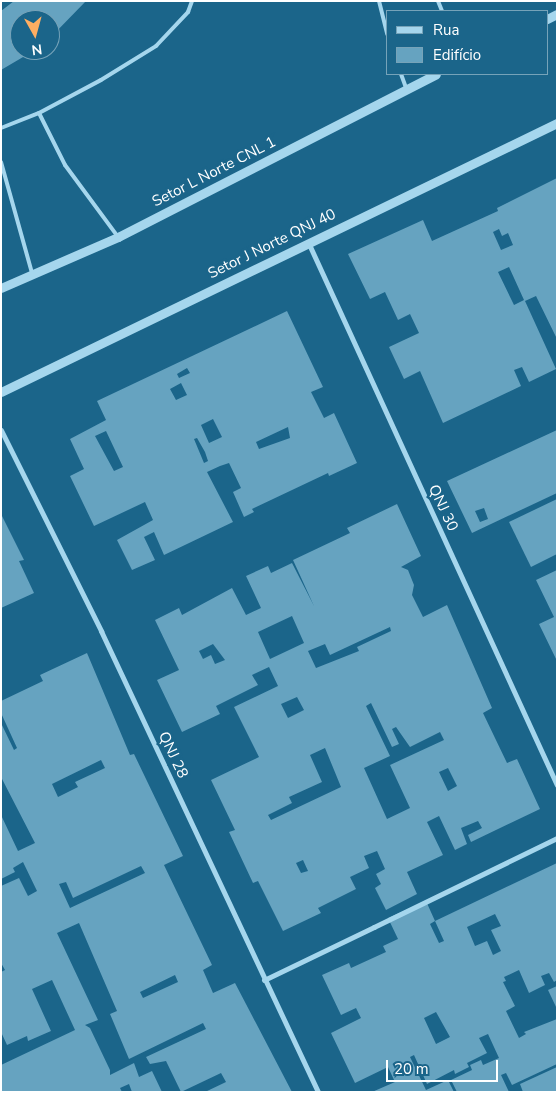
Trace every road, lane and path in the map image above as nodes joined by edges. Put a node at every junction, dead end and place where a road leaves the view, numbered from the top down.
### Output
1 (192, 1) edge
2 (379, 1) edge
3 (386, 30) edge
4 (401, 75) edge
5 (434, 75) edge
6 (406, 89) junction
7 (40, 113) junction
8 (557, 124) edge
9 (1, 128) edge
10 (1, 162) edge
11 (118, 237) junction
12 (308, 242) junction
13 (33, 273) junction
14 (1, 288) edge
15 (1, 392) edge
16 (1, 430) edge
17 (557, 785) edge
18 (557, 838) edge
19 (374, 927) joint
20 (264, 980) junction
21 (318, 1092) edge

1 - 7 lane
2 - 3 lane
4 - 6 lane
5 - 6 street, Setor L Norte CNL 1
6 - 11 street, Setor L Norte CNL 1
7 - 9 lane
7 - 11 lane
8 - 12 street, Setor J Norte QNJ 40
10 - 13 lane
11 - 13 street, Setor L Norte CNL 1
12 - 15 street, Setor J Norte QNJ 40
12 - 17 street, QNJ 30
13 - 14 street, Setor L Norte CNL 1
16 - 20 street, QNJ 28
18 - 19 street
19 - 20 street
20 - 21 street, QNJ 28

